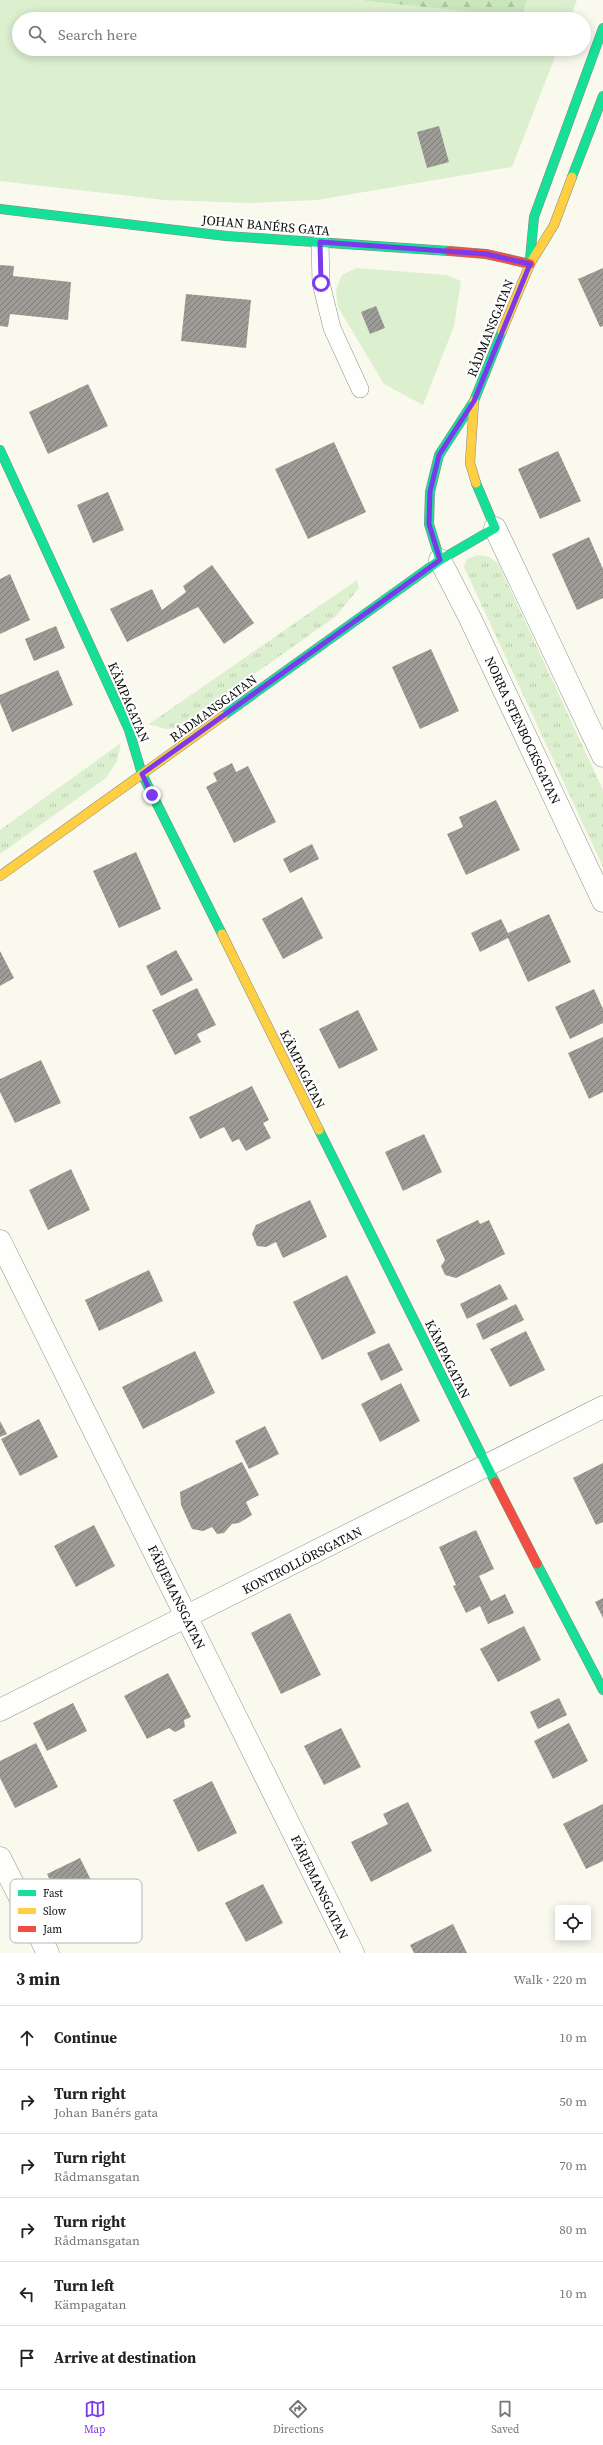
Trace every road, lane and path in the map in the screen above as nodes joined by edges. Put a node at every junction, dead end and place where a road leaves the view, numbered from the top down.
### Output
1 (603, 28) edge
2 (603, 96) edge
3 (0, 209) edge
4 (320, 242) junction
5 (530, 264) junction
6 (360, 389) dead end
7 (474, 401) junction
8 (0, 450) edge
9 (495, 528) junction
10 (440, 560) junction
11 (603, 756) edge
12 (142, 774) junction
13 (0, 876) edge
14 (603, 901) edge
15 (0, 1240) edge
16 (603, 1407) edge
17 (487, 1467) junction
18 (187, 1617) junction
19 (603, 1690) edge
20 (0, 1710) edge
21 (0, 1858) edge
22 (11, 1879) edge
23 (43, 1943) edge
24 (48, 1953) edge
25 (353, 1953) edge

1 - 5 street
2 - 5 street
3 - 4 street, JOHAN BANÉRS GATA
4 - 5 street, JOHAN BANÉRS GATA
4 - 6 lane
5 - 7 street, RÅDMANSGATAN
7 - 9 street, RÅDMANSGATAN
7 - 10 street, RÅDMANSGATAN
8 - 12 street, KÄMPAGATAN
9 - 10 street, RÅDMANSGATAN
9 - 11 street
10 - 12 street, RÅDMANSGATAN
10 - 14 street, NORRA STENBOCKSGATAN
12 - 13 street, RÅDMANSGATAN
12 - 17 street, KÄMPAGATAN
15 - 18 street, FÄRJEMANSGATAN
16 - 17 street, KONTROLLÖRSGATAN
17 - 18 street, KONTROLLÖRSGATAN
17 - 19 street, KÄMPAGATAN
18 - 20 street, KONTROLLÖRSGATAN
18 - 25 street, FÄRJEMANSGATAN
21 - 22 street
23 - 24 street

